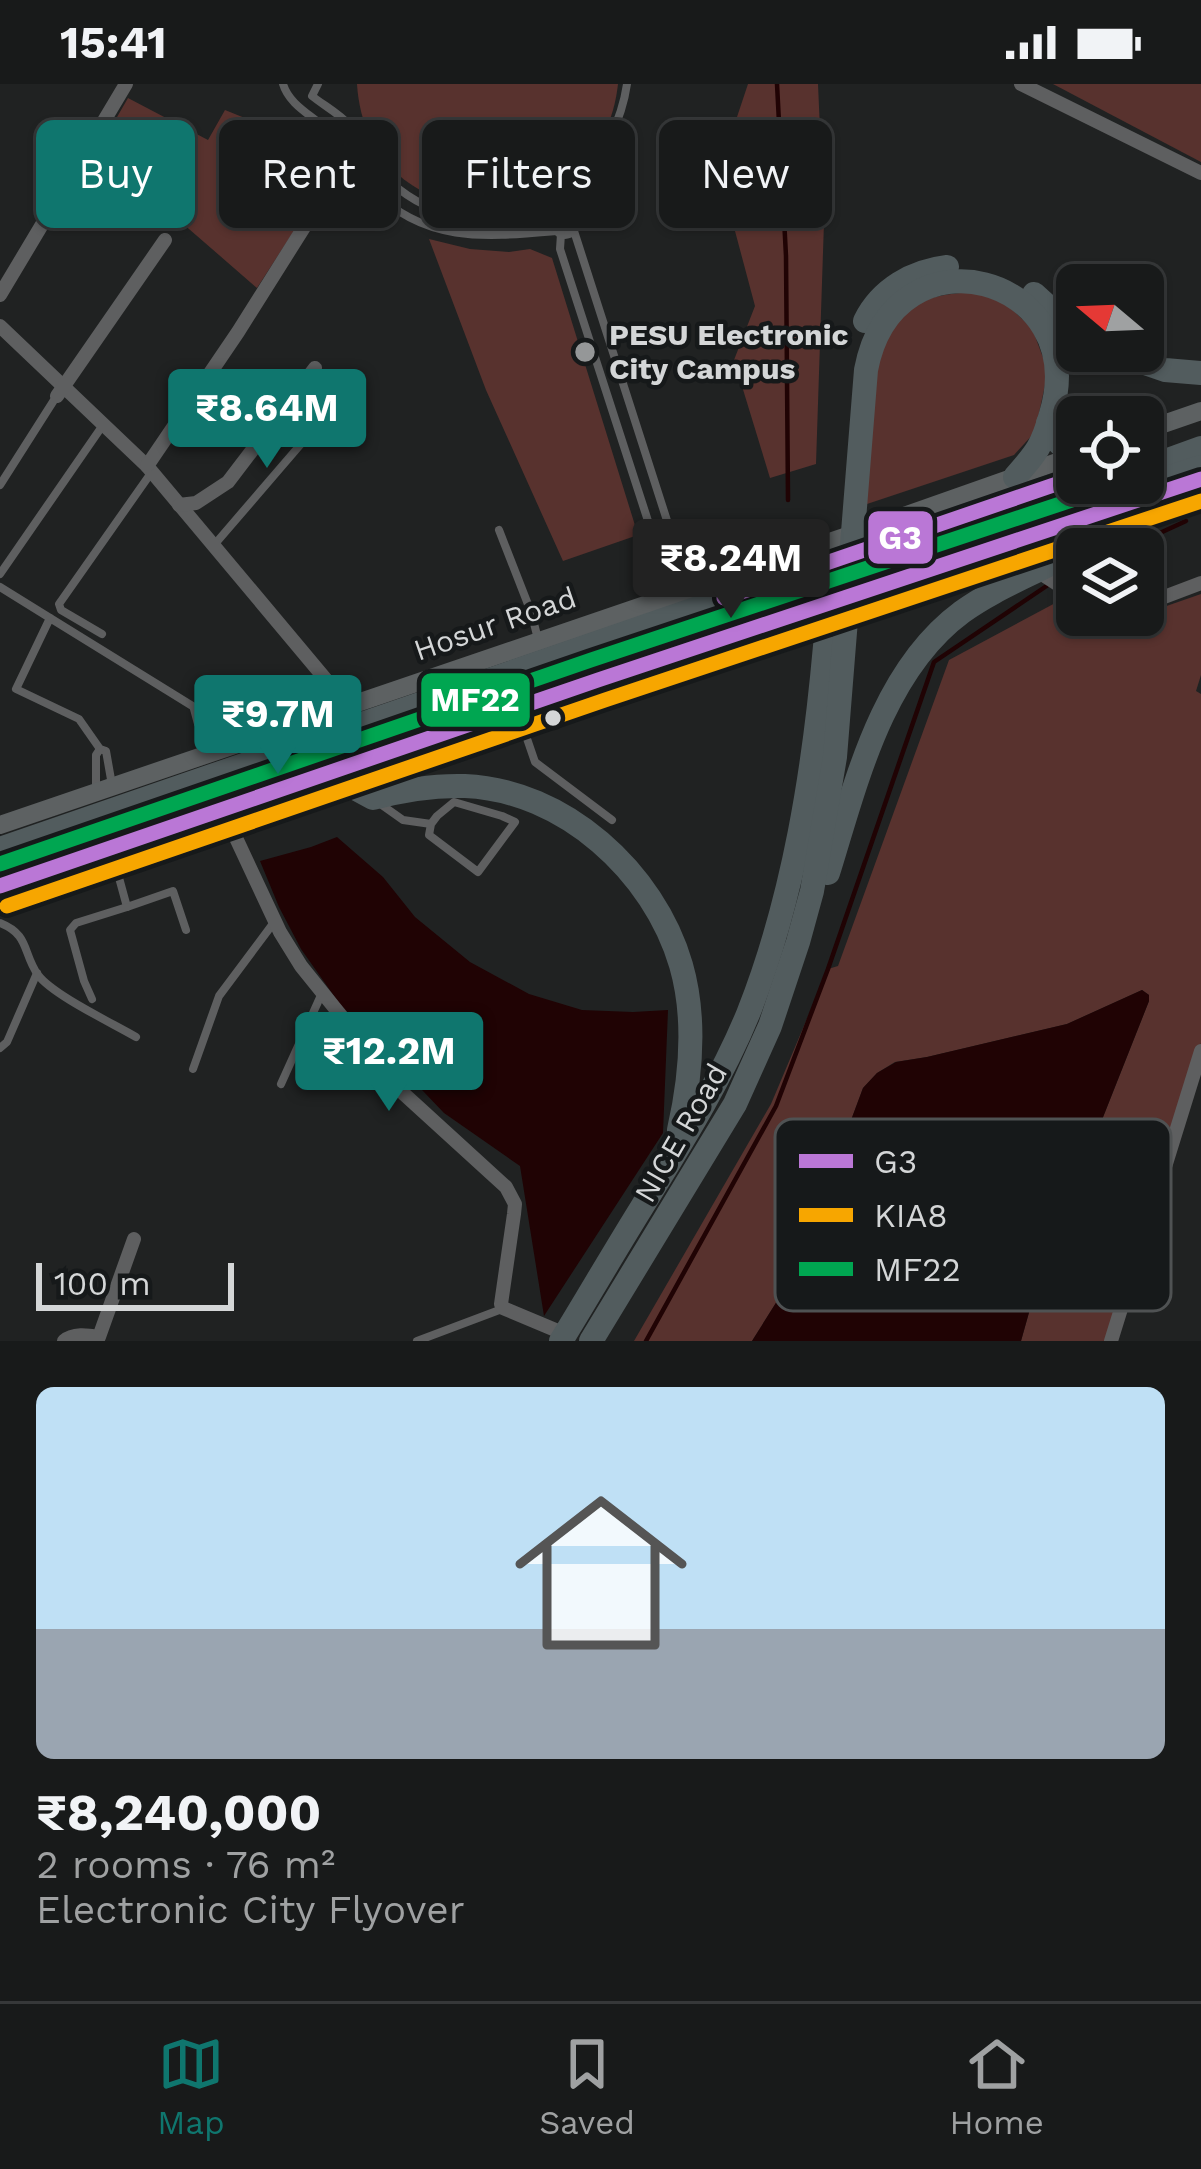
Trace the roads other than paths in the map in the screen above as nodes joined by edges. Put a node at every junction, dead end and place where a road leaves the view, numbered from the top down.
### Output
1 (126, 84) edge
2 (283, 84) edge
3 (318, 84) edge
4 (627, 84) edge
5 (1021, 84) edge
6 (312, 96) junction
7 (297, 104) junction
8 (316, 120) edge
9 (343, 120) edge
10 (619, 120) edge
11 (1201, 173) edge
12 (398, 210) edge
13 (303, 228) edge
14 (556, 228) edge
15 (574, 228) edge
16 (574, 231) junction
17 (558, 233) junction
18 (165, 239) dead end
19 (0, 295) edge
20 (1056, 314) edge
21 (0, 327) edge
22 (315, 368) dead end
23 (1164, 370) edge
24 (1201, 373) edge
25 (60, 391) junction
26 (1201, 411) edge
27 (1048, 423) junction
28 (1164, 424) edge
29 (104, 425) junction
30 (313, 430) dead end
31 (1201, 434) edge
32 (1056, 441) edge
33 (1164, 447) edge
34 (1201, 448) edge
35 (1164, 461) edge
36 (1056, 462) edge
37 (1201, 467) edge
38 (149, 469) junction
39 (1015, 477) junction
40 (1201, 479) edge
41 (1056, 484) edge
42 (0, 485) edge
43 (1201, 489) edge
44 (848, 492) junction
45 (1056, 499) edge
46 (179, 505) junction
47 (1135, 511) junction
48 (1109, 528) edge
49 (500, 530) dead end
50 (214, 544) junction
51 (1056, 561) edge
52 (1037, 572) junction
53 (0, 574) edge
54 (1201, 583) edge
55 (1056, 584) edge
56 (0, 586) edge
57 (1164, 597) edge
58 (683, 601) junction
59 (50, 618) junction
60 (103, 634) dead end
61 (538, 641) junction
62 (832, 669) junction
63 (348, 706) junction
64 (194, 707) junction
65 (522, 722) junction
66 (239, 743) junction
67 (100, 749) junction
68 (217, 751) junction
69 (336, 778) junction
70 (104, 789) junction
71 (373, 798) junction
72 (612, 820) dead end
73 (229, 823) junction
74 (431, 824) junction
75 (0, 825) edge
76 (0, 853) edge
77 (115, 862) junction
78 (0, 874) edge
79 (0, 886) edge
80 (0, 901) edge
81 (127, 907) junction
82 (275, 921) junction
83 (0, 923) edge
84 (186, 929) dead end
85 (798, 942) junction
86 (37, 973) junction
87 (322, 994) junction
88 (92, 999) dead end
89 (136, 1037) dead end
90 (0, 1048) edge
91 (1201, 1051) edge
92 (193, 1069) dead end
93 (281, 1084) dead end
94 (1171, 1148) edge
95 (674, 1156) junction
96 (134, 1239) dead end
97 (503, 1308) junction
98 (1120, 1311) edge
99 (563, 1338) edge
100 (64, 1341) edge
101 (417, 1341) edge
102 (591, 1341) edge
103 (1111, 1341) edge

1 - 19 street
2 - 7 lane
3 - 6 lane
4 - 10 lane
5 - 11 street
6 - 7 lane
6 - 9 lane
7 - 8 lane
12 - 17 lane
13 - 38 street
14 - 17 lane
15 - 16 lane
16 - 17 lane
16 - 58 lane
17 - 58 lane
18 - 25 street
20 - 44 highway
21 - 25 street
22 - 46 street
23 - 24 highway
25 - 29 street
25 - 42 lane
26 - 28 street
27 - 32 highway
27 - 39 highway
27 - 44 highway
29 - 38 street
29 - 53 lane
30 - 50 lane
31 - 33 highway
34 - 35 highway
36 - 39 street, Hosur Road
37 - 78 highway
38 - 46 street
38 - 60 lane
39 - 58 street, Hosur Road
40 - 69 highway
41 - 58 highway, Hosur Road
43 - 47 street
44 - 62 highway
45 - 76 highway
46 - 50 street
47 - 48 highway
47 - 65 street
49 - 61 lane
50 - 63 street
51 - 52 highway
52 - 55 street
52 - 85 highway
54 - 57 street
56 - 59 lane
58 - 61 street, Hosur Road
58 - 76 highway, Hosur Road
59 - 64 lane
59 - 67 lane
61 - 63 street, Hosur Road
62 - 85 highway
62 - 95 highway, NICE Road
63 - 66 street, Hosur Road
64 - 66 lane
64 - 68 lane
65 - 69 street
65 - 72 lane
66 - 68 street, Hosur Road
67 - 70 lane
67 - 70 lane
68 - 70 street, Hosur Road
69 - 71 highway
69 - 73 street
69 - 79 highway
70 - 75 street, Hosur Road
71 - 74 lane
71 - 95 highway
73 - 77 street
73 - 82 street
74 - 74 lane
77 - 80 street
77 - 81 lane
81 - 84 lane
81 - 88 lane
82 - 87 street
82 - 92 lane
83 - 86 lane
85 - 102 highway, NICE Road
86 - 89 lane
86 - 90 lane
87 - 93 lane
87 - 97 street
91 - 94 street
95 - 99 highway, NICE Road
96 - 100 street
97 - 99 street
97 - 101 lane
98 - 103 street

